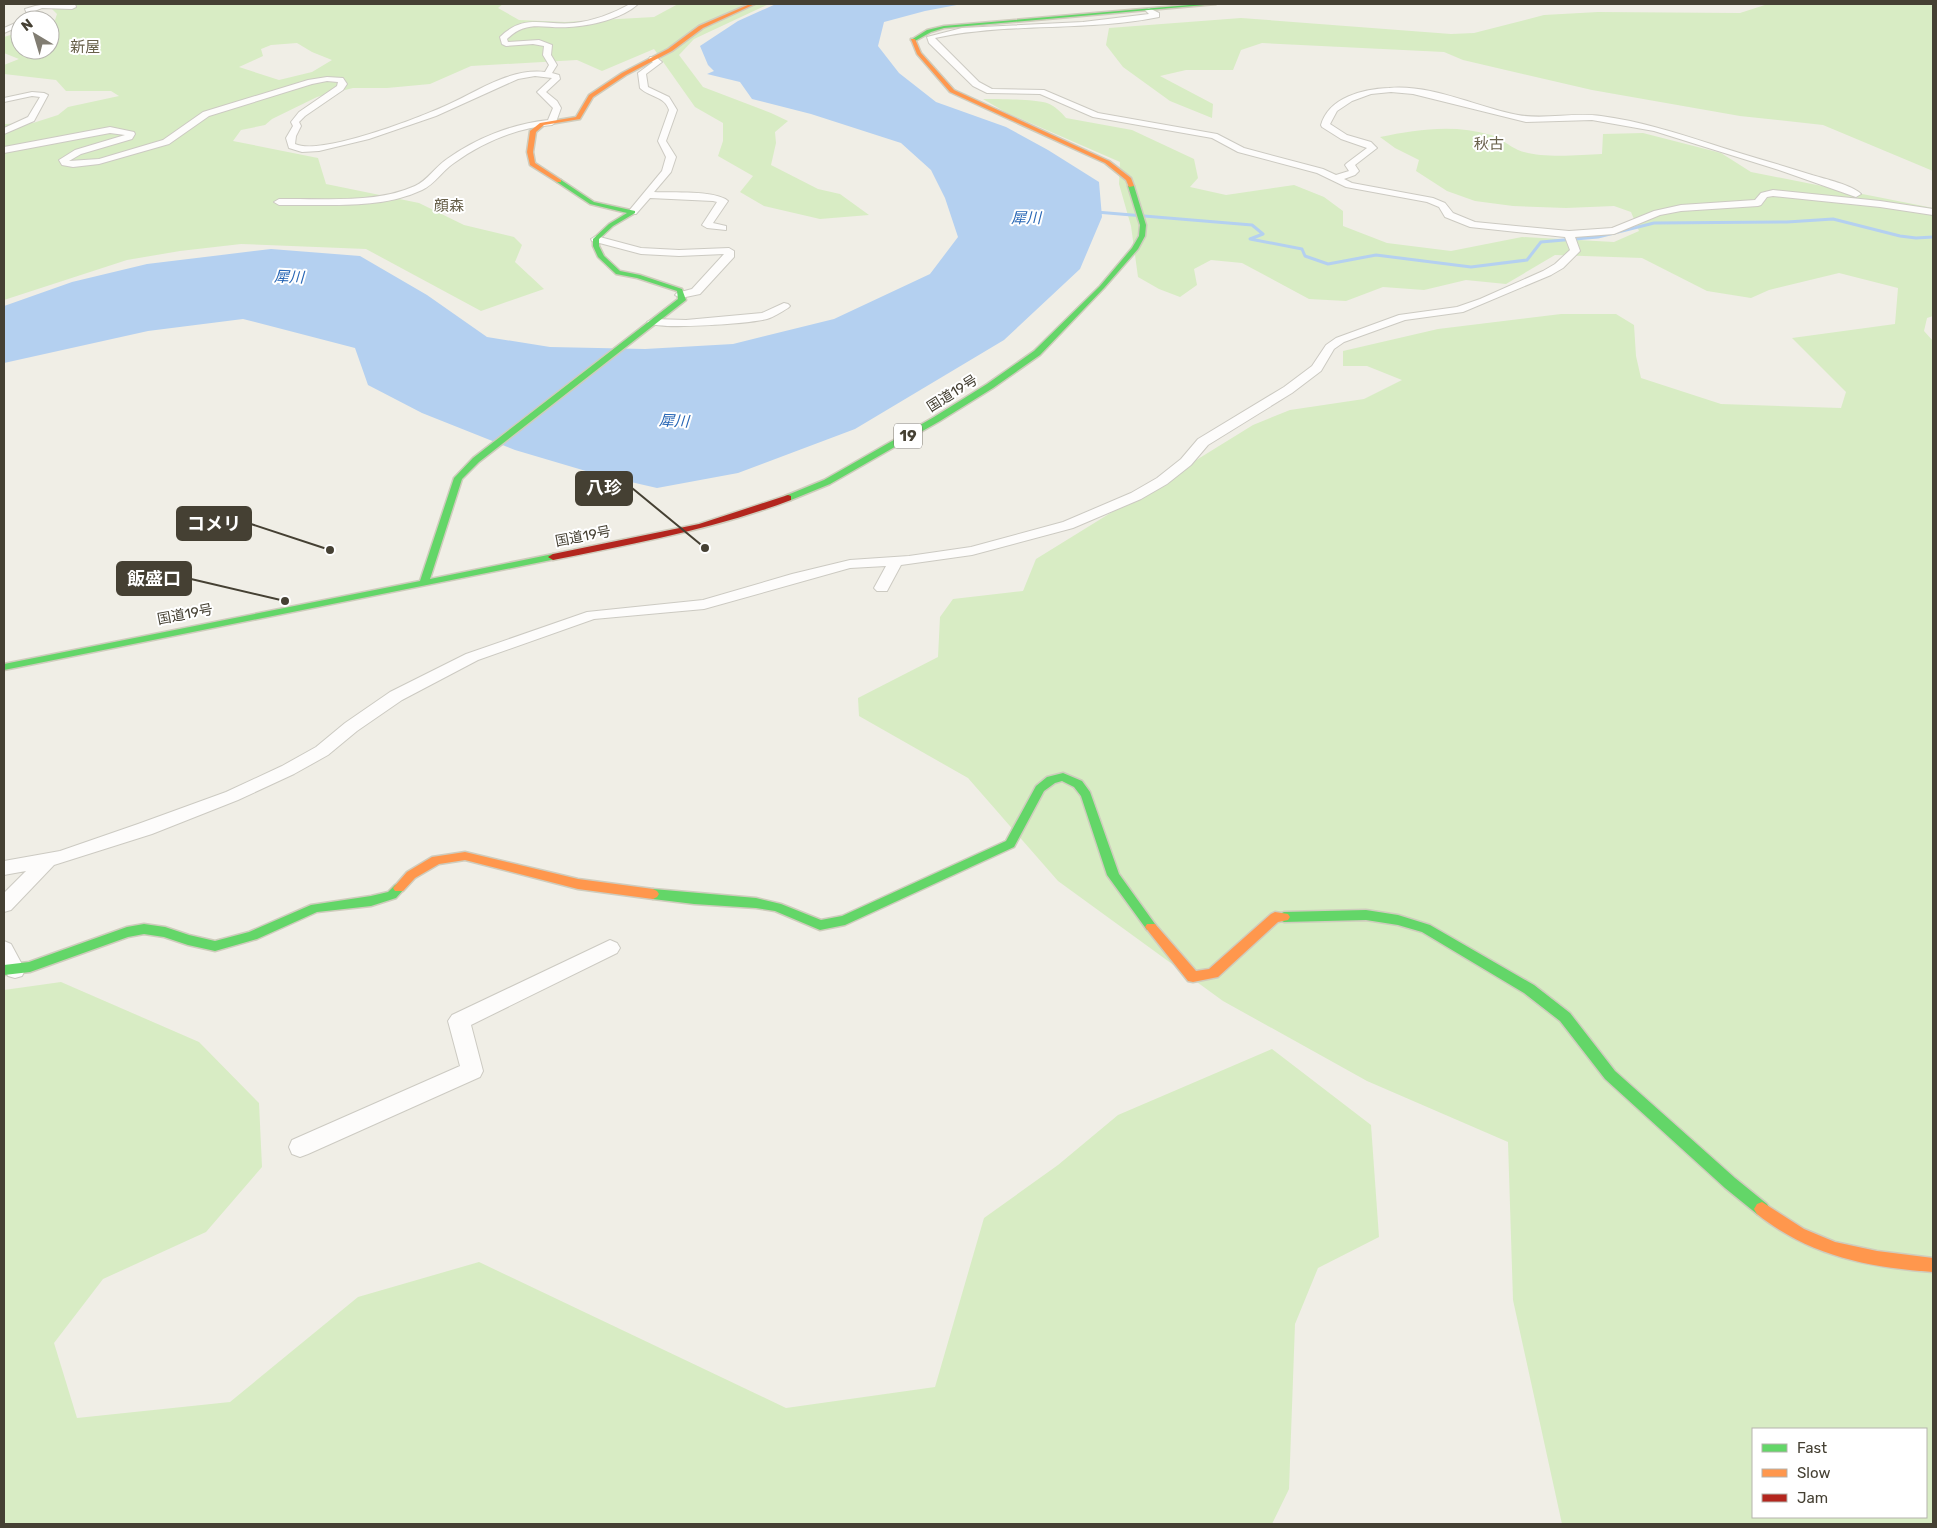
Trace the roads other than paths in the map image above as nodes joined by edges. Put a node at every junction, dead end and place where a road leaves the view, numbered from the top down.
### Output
1 (72, 4) edge
2 (635, 4) edge
3 (752, 4) edge
4 (1214, 4) edge
5 (30, 10) edge
6 (1149, 10) junction
7 (653, 59) junction
8 (548, 74) junction
9 (4, 100) edge
10 (552, 122) junction
11 (4, 131) edge
12 (4, 150) edge
13 (1335, 179) junction
14 (648, 195) junction
15 (1865, 197) junction
16 (279, 202) dead end
17 (1933, 203) edge
18 (1880, 204) junction
19 (633, 212) junction
20 (1933, 212) edge
21 (722, 228) dead end
22 (1569, 234) junction
23 (596, 239) junction
24 (681, 295) junction
25 (784, 306) dead end
26 (653, 322) junction
27 (896, 561) junction
28 (424, 582) junction
29 (882, 588) dead end
30 (4, 667) edge
31 (49, 859) junction
32 (4, 868) edge
33 (4, 905) edge
34 (610, 948) dead end
35 (4, 949) edge
36 (9, 970) edge
37 (300, 1147) dead end
38 (1933, 1264) edge

1 - 5 street
2 - 8 street
3 - 7 main road
4 - 6 main road, 国道19号 / 19
6 - 13 street
6 - 28 main road, 国道19号 / 19
7 - 10 main road
7 - 14 street
8 - 10 street
8 - 12 street
9 - 11 street
10 - 16 street
10 - 19 main road
13 - 15 street
13 - 22 street
14 - 19 street
14 - 21 street
15 - 17 street
15 - 18 street
18 - 20 street
18 - 22 street
19 - 23 main road
22 - 27 street
23 - 24 main road
23 - 24 street
24 - 26 main road
25 - 26 street
26 - 28 main road
27 - 29 street
27 - 31 street
28 - 30 main road, 国道19号 / 19
31 - 32 street
31 - 33 street
34 - 37 street
35 - 36 street
36 - 38 main road

